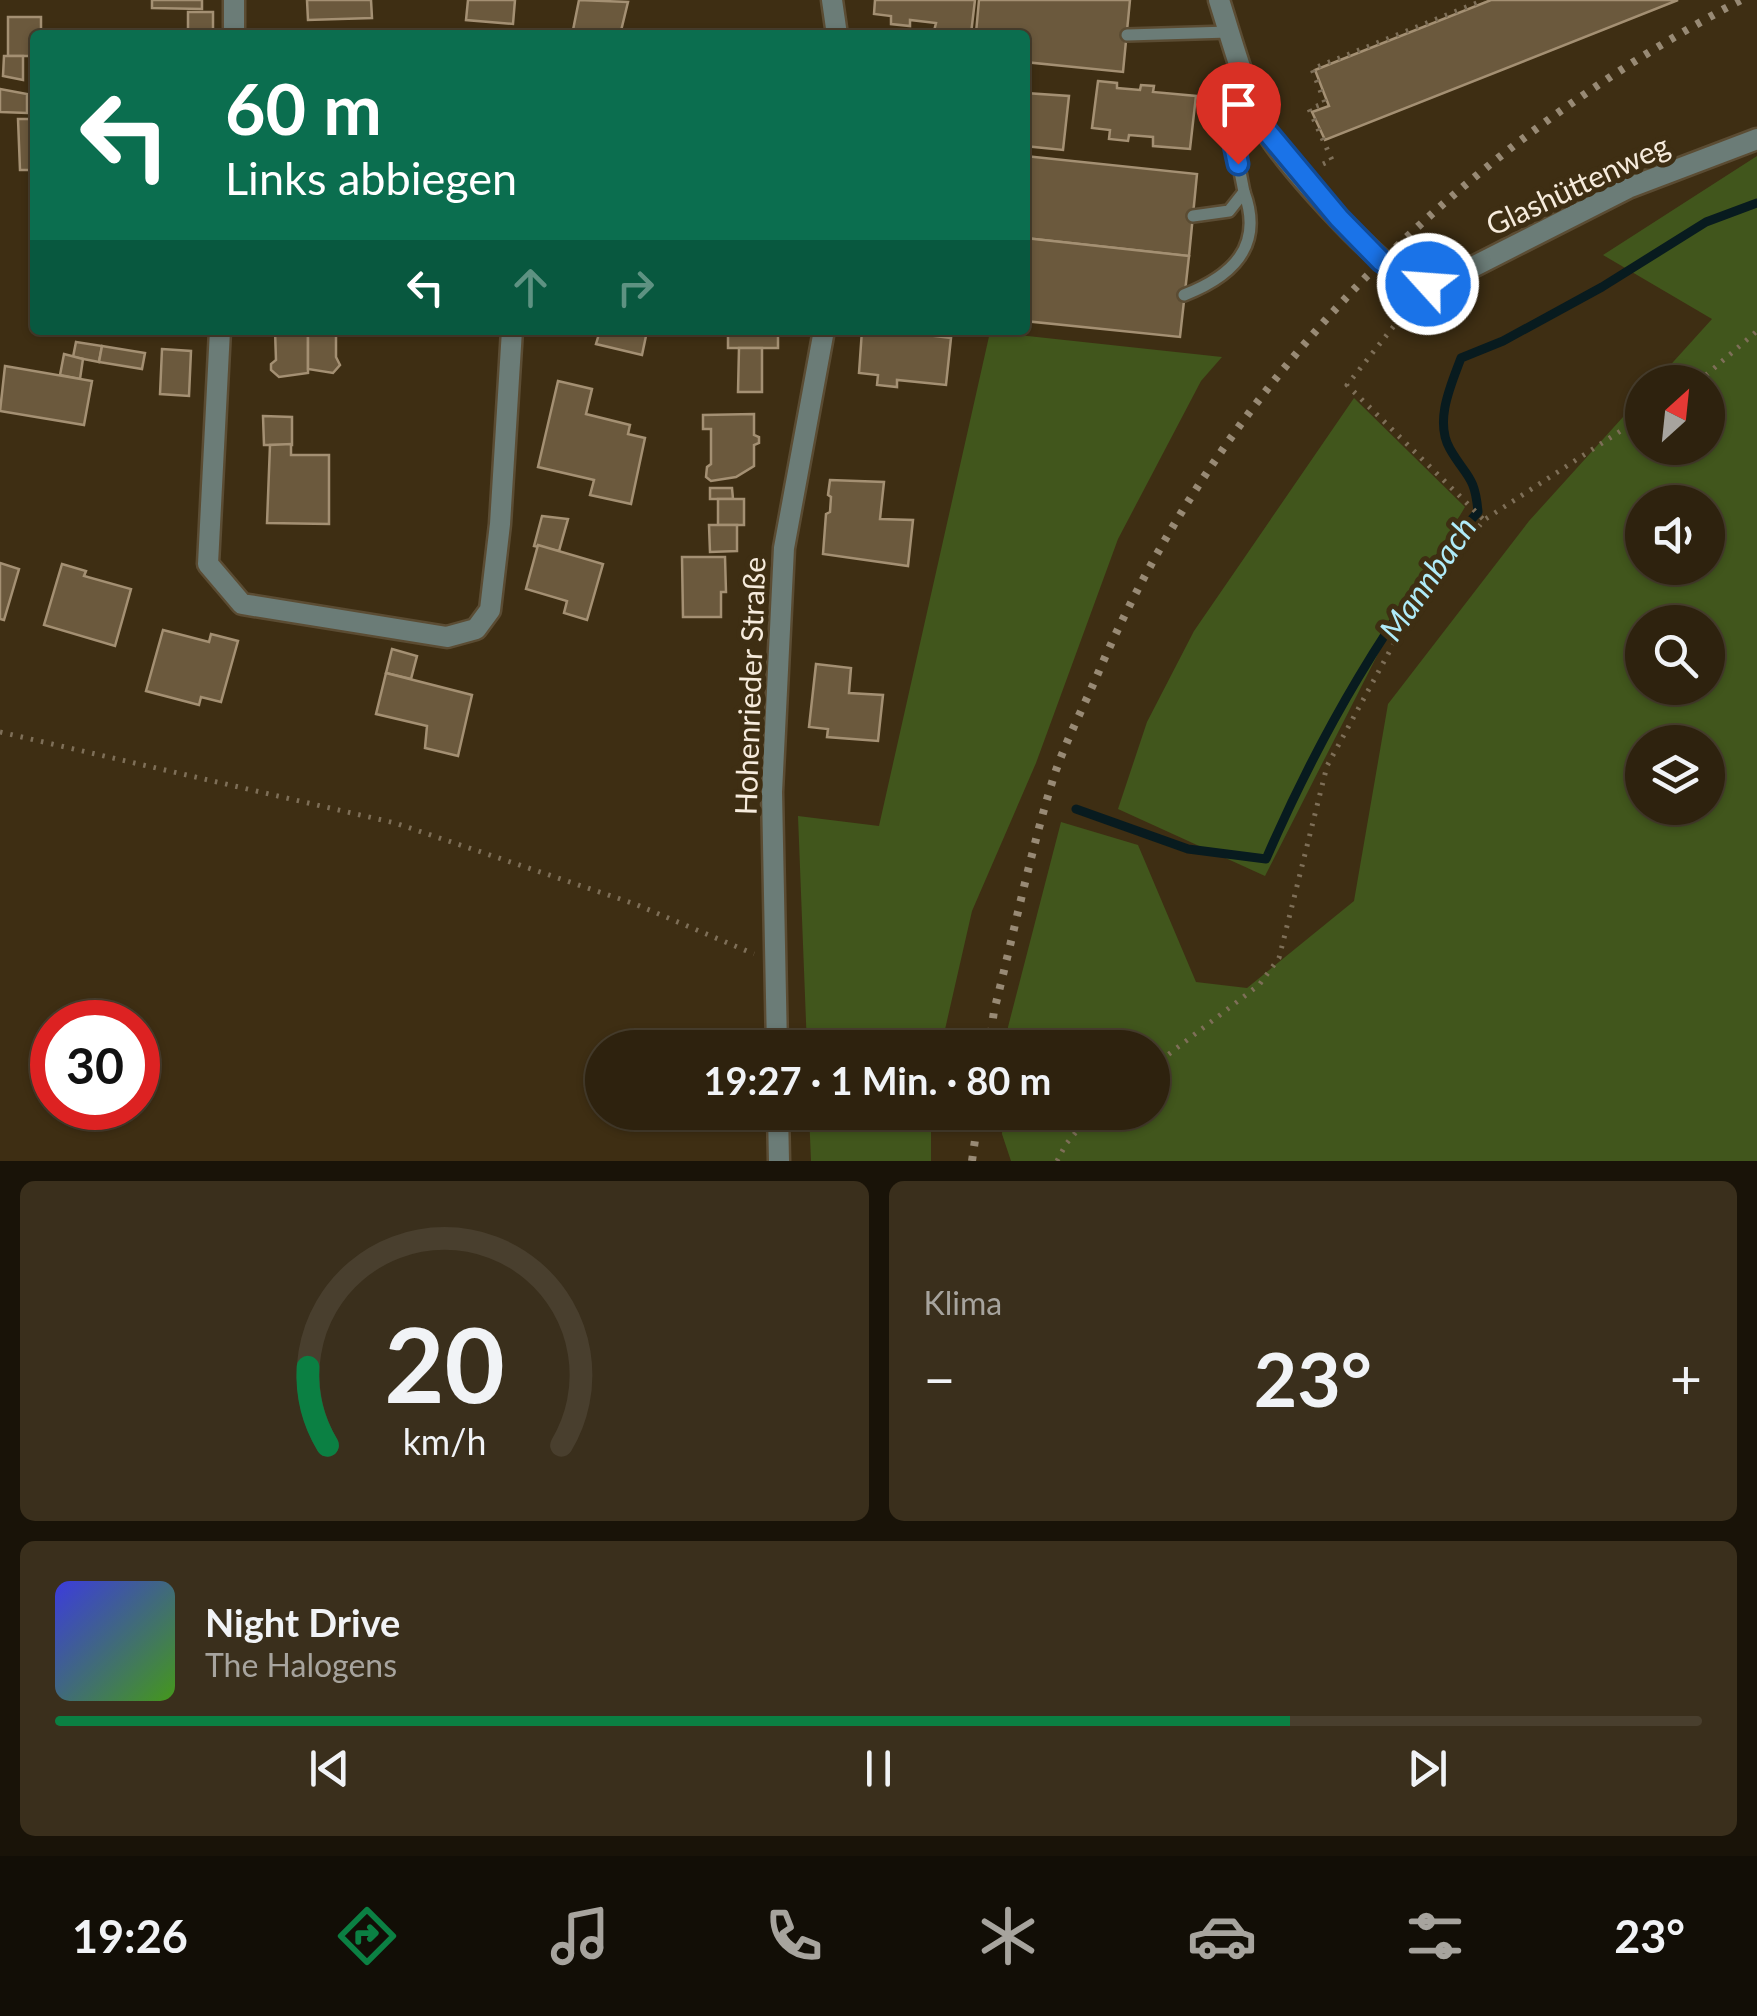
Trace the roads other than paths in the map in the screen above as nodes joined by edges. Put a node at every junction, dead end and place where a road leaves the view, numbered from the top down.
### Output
1 (234, 0) edge
2 (832, 0) edge
3 (1219, 0) edge
4 (234, 30) edge
5 (836, 30) edge
6 (1229, 32) junction
7 (1127, 35) dead end
8 (1251, 94) junction
9 (1757, 139) edge
10 (1244, 192) junction
11 (1193, 216) dead end
12 (1184, 295) dead end
13 (220, 335) edge
14 (512, 335) edge
15 (823, 335) edge
16 (777, 1030) edge
17 (778, 1130) edge
18 (779, 1161) edge

1 - 4 street
2 - 5 street
3 - 6 street
6 - 7 lane
6 - 8 street
8 - 9 street, Glashüttenweg
8 - 10 lane
10 - 11 lane
10 - 12 lane
13 - 14 street
15 - 16 street, Hohenrieder Straße
17 - 18 street

